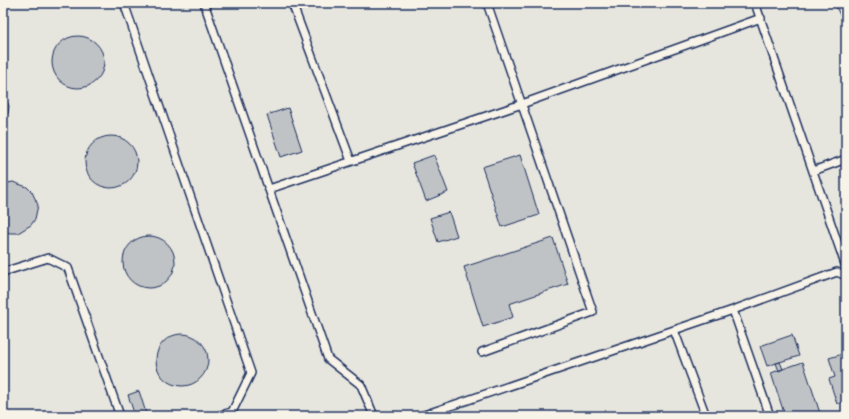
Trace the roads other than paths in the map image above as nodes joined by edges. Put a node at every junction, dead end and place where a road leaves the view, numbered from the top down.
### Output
1 (124, 3) edge
2 (204, 3) edge
3 (292, 3) edge
4 (487, 3) edge
5 (756, 3) edge
6 (761, 18) junction
7 (522, 104) junction
8 (846, 159) edge
9 (351, 161) junction
10 (813, 171) junction
11 (268, 189) junction
12 (846, 267) edge
13 (3, 272) edge
14 (846, 276) edge
15 (733, 310) junction
16 (674, 330) junction
17 (482, 352) dead end
18 (233, 414) edge
19 (120, 416) edge
20 (217, 416) edge
21 (374, 416) edge
22 (421, 416) edge
23 (706, 416) edge
24 (770, 416) edge

1 - 18 lane
2 - 11 lane
3 - 9 lane
4 - 7 lane
5 - 6 lane
6 - 7 lane
6 - 10 lane
7 - 9 lane
7 - 17 lane
8 - 10 lane
9 - 11 lane
10 - 12 lane
11 - 21 lane
13 - 19 lane
14 - 15 lane
15 - 16 lane
15 - 24 lane
16 - 22 lane
16 - 23 lane
18 - 20 lane

